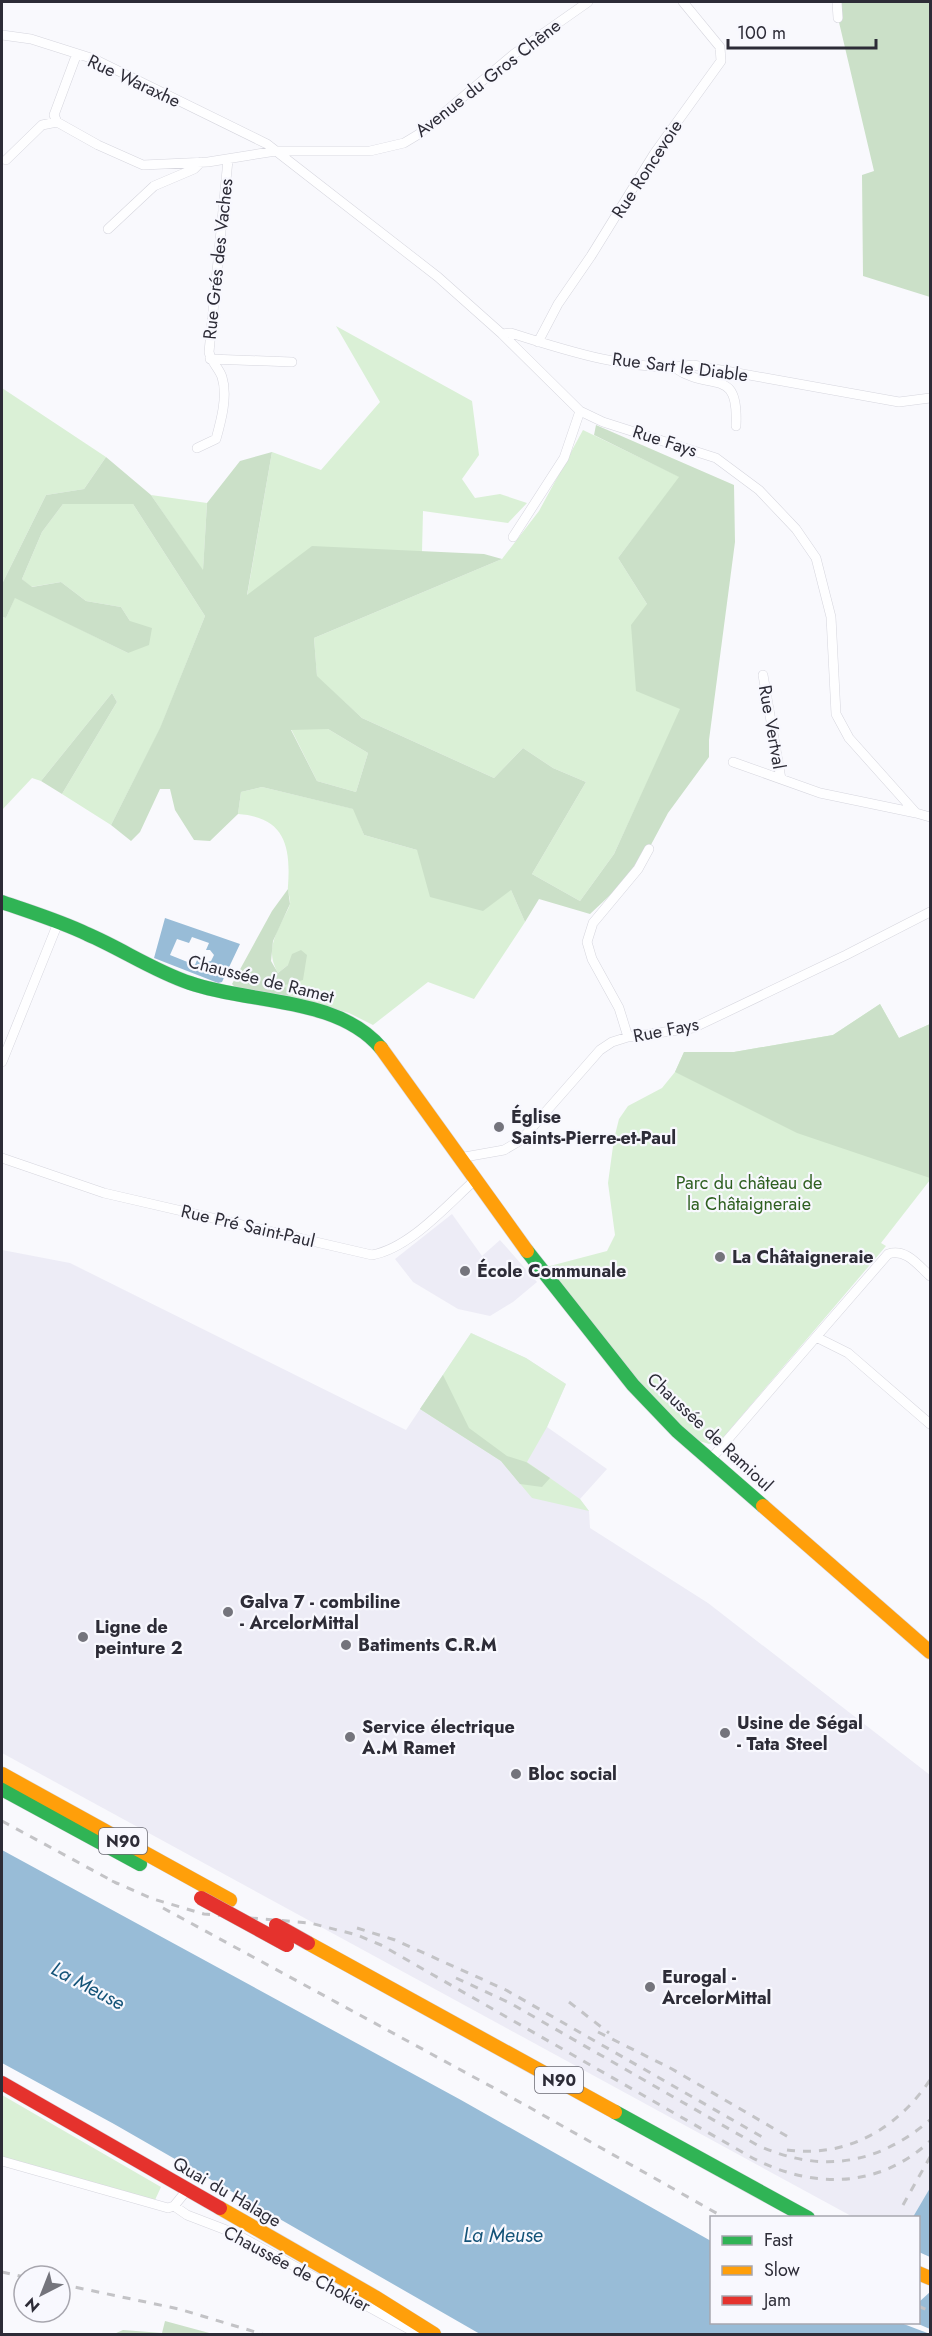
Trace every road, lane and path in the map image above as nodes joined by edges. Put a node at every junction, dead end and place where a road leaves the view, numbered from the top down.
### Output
1 (588, 2) edge
2 (683, 2) edge
3 (837, 2) edge
4 (838, 18) dead end
5 (2, 35) edge
6 (76, 56) junction
7 (57, 122) junction
8 (276, 151) junction
9 (6, 160) dead end
10 (228, 160) junction
11 (201, 162) junction
12 (108, 229) dead end
13 (502, 334) junction
14 (538, 342) junction
15 (210, 359) junction
16 (292, 362) dead end
17 (675, 368) junction
18 (930, 398) edge
19 (580, 411) junction
20 (736, 426) dead end
21 (197, 448) dead end
22 (513, 537) dead end
23 (763, 675) dead end
24 (733, 762) dead end
25 (781, 779) junction
26 (925, 814) edge
27 (649, 849) dead end
28 (2, 902) edge
29 (930, 912) edge
30 (58, 923) junction
31 (628, 1037) junction
32 (2, 1062) edge
33 (2, 1158) edge
34 (459, 1158) junction
35 (475, 1180) junction
36 (930, 1276) edge
37 (816, 1336) junction
38 (930, 1424) edge
39 (710, 1460) junction
40 (930, 1652) edge
41 (2, 1774) edge
42 (2, 1789) edge
43 (2, 2083) edge
44 (2, 2161) edge
45 (187, 2190) junction
46 (174, 2206) junction
47 (781, 2216) edge
48 (806, 2216) edge
49 (418, 2334) edge
50 (434, 2334) edge

1 - 8 street, Avenue du Gros Chêne
2 - 14 street, Rue Roncevoie
3 - 4 street
5 - 6 street, Rue Waraxhe
6 - 7 street
6 - 8 street, Rue Waraxhe
7 - 9 street
7 - 11 street, Avenue du Gros Chêne
8 - 10 street, Avenue du Gros Chêne
8 - 13 street, Rue Fays
10 - 11 street, Avenue du Gros Chêne
10 - 15 street, Rue Grés des Vaches
11 - 12 street
13 - 14 street, Rue Sart le Diable
13 - 19 street, Rue Fays
14 - 17 street, Rue Sart le Diable
15 - 16 street
15 - 21 street, Rue Grés des Vaches
17 - 18 street, Rue Sart le Diable
17 - 20 street
19 - 22 street
19 - 26 street, Rue Fays
23 - 25 street, Rue Vertval
24 - 25 street
25 - 26 street
27 - 31 street
28 - 30 main road, Chaussée de Ramet
29 - 31 street, Rue Fays
30 - 32 street
30 - 34 main road, Chaussée de Ramet
31 - 34 street, Rue Fays
33 - 35 street, Rue Pré Saint-Paul
34 - 35 main road
35 - 39 main road, Chaussée de Ramioul
36 - 37 street
37 - 38 street
37 - 39 street
39 - 40 main road, Chaussée de Ramioul
41 - 48 main road, N90, bridge
42 - 47 main road, N90, bridge
43 - 45 main road, Quai du Halage
44 - 46 street, Chaussée de Chokier
45 - 46 street
45 - 50 main road, Quai du Halage
46 - 49 street, Chaussée de Chokier

